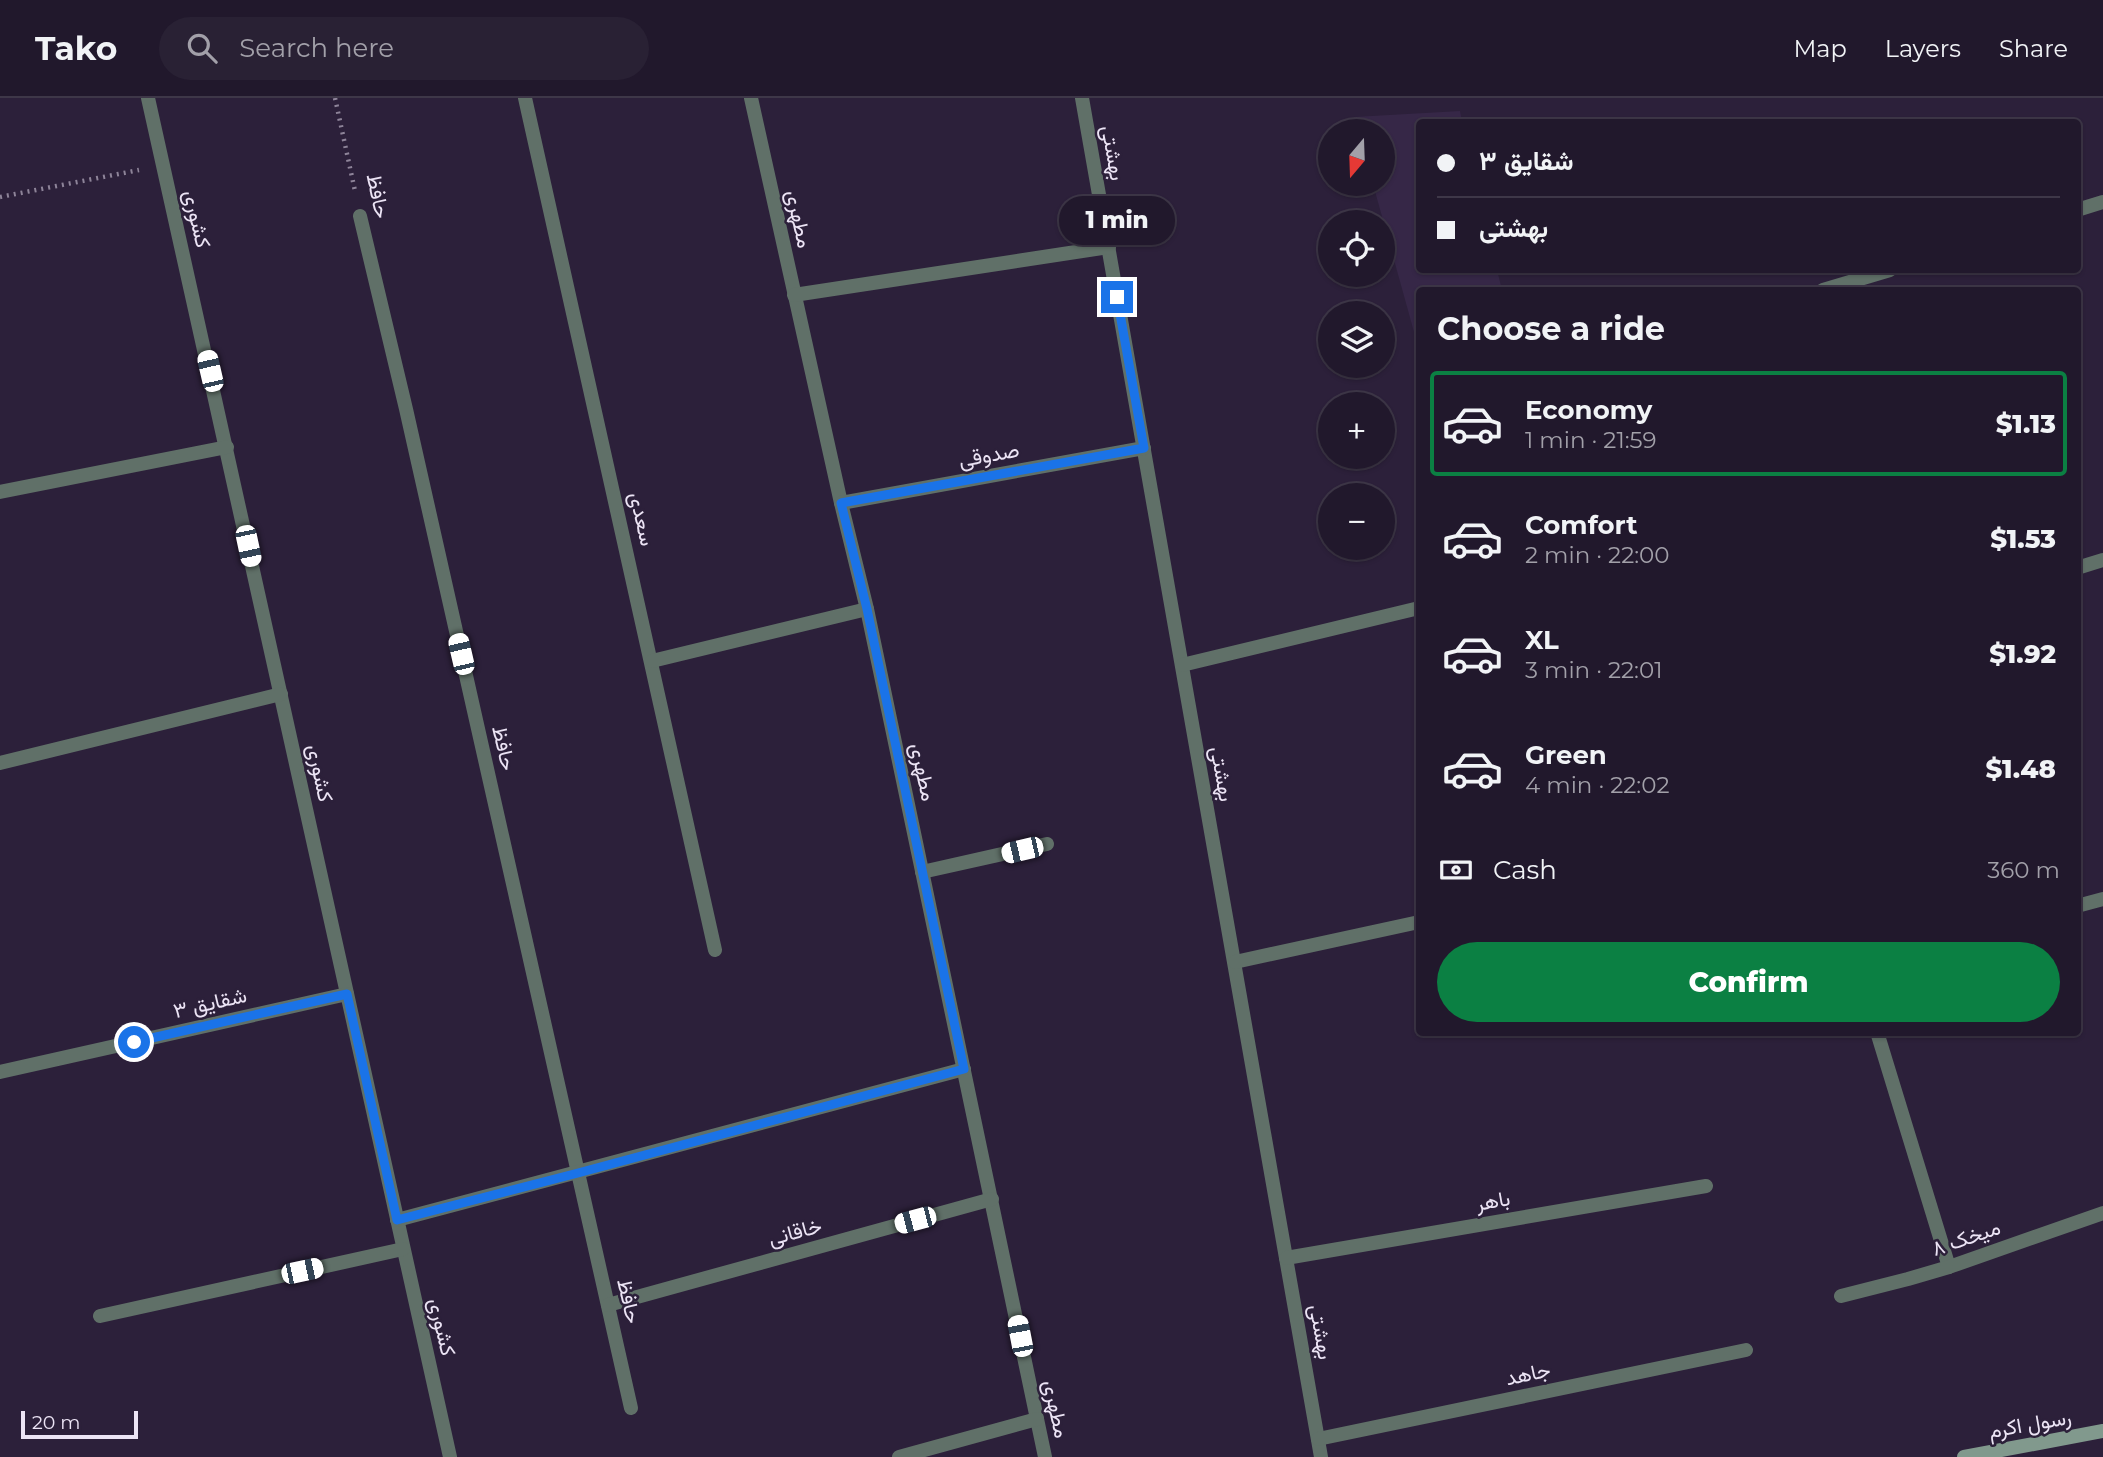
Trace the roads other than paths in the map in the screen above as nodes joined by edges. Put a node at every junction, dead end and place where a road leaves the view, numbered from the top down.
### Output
1 (148, 98) edge
2 (526, 98) edge
3 (751, 98) edge
4 (1082, 98) edge
5 (2103, 202) edge
6 (2081, 209) edge
7 (360, 216) road end
8 (1109, 247) junction
9 (1879, 273) edge
10 (1834, 287) edge
11 (794, 295) junction
12 (227, 447) junction
13 (1144, 448) junction
14 (0, 492) edge
15 (841, 503) junction
16 (2103, 560) edge
17 (2081, 567) edge
18 (867, 609) junction
19 (1416, 609) edge
20 (652, 662) junction
21 (1182, 665) junction
22 (281, 694) junction
23 (0, 763) edge
24 (1047, 844) dead end
25 (922, 872) junction
26 (2103, 899) edge
27 (2081, 905) edge
28 (1416, 923) edge
29 (715, 950) dead end
30 (1234, 962) junction
31 (347, 994) junction
32 (1878, 1036) edge
33 (964, 1069) junction
34 (0, 1072) edge
35 (578, 1173) junction
36 (1706, 1186) dead end
37 (992, 1199) junction
38 (2103, 1213) edge
39 (397, 1220) junction
40 (403, 1249) junction
41 (1286, 1258) junction
42 (1950, 1267) junction
43 (1841, 1296) dead end
44 (608, 1305) junction
45 (100, 1316) dead end
46 (1745, 1350) dead end
47 (631, 1408) dead end
48 (1037, 1419) junction
49 (2103, 1432) edge
50 (1318, 1439) junction
51 (450, 1457) edge
52 (900, 1457) edge
53 (1045, 1457) edge
54 (1321, 1457) edge
55 (1964, 1457) edge

1 - 12 street, کشوری
2 - 20 street, سعدی
3 - 11 street, مطهری
4 - 8 street, بهشتی
5 - 6 street
7 - 35 street, حافظ
8 - 11 street
8 - 13 street, بهشتی
9 - 10 street
11 - 15 street, مطهری
12 - 14 street
12 - 22 street, کشوری
13 - 15 street, صدوقی
13 - 21 street, بهشتی
15 - 18 street, مطهری
16 - 17 street
18 - 20 street
18 - 25 street, مطهری
19 - 21 street
20 - 29 street, سعدی
21 - 30 street, بهشتی
22 - 23 street
22 - 31 street, کشوری
24 - 25 street
25 - 33 street, مطهری
26 - 27 street
28 - 30 street
30 - 41 street, بهشتی
31 - 34 street, شقایق ۳
31 - 39 street, کشوری
32 - 42 street
33 - 35 street
33 - 37 street, مطهری
35 - 39 street
35 - 44 street, حافظ
36 - 41 street, باهر
37 - 44 street, خاقانی
37 - 48 street, مطهری
38 - 42 street, میخک ۸
39 - 40 street, کشوری
40 - 45 street
40 - 51 street, کشوری
41 - 50 street, بهشتی
42 - 43 street, میخک ۸
44 - 47 street, حافظ
46 - 50 street, جاهد
48 - 52 street
48 - 53 street, مطهری
49 - 55 street, رسول اکرم
50 - 54 street, بهشتی

